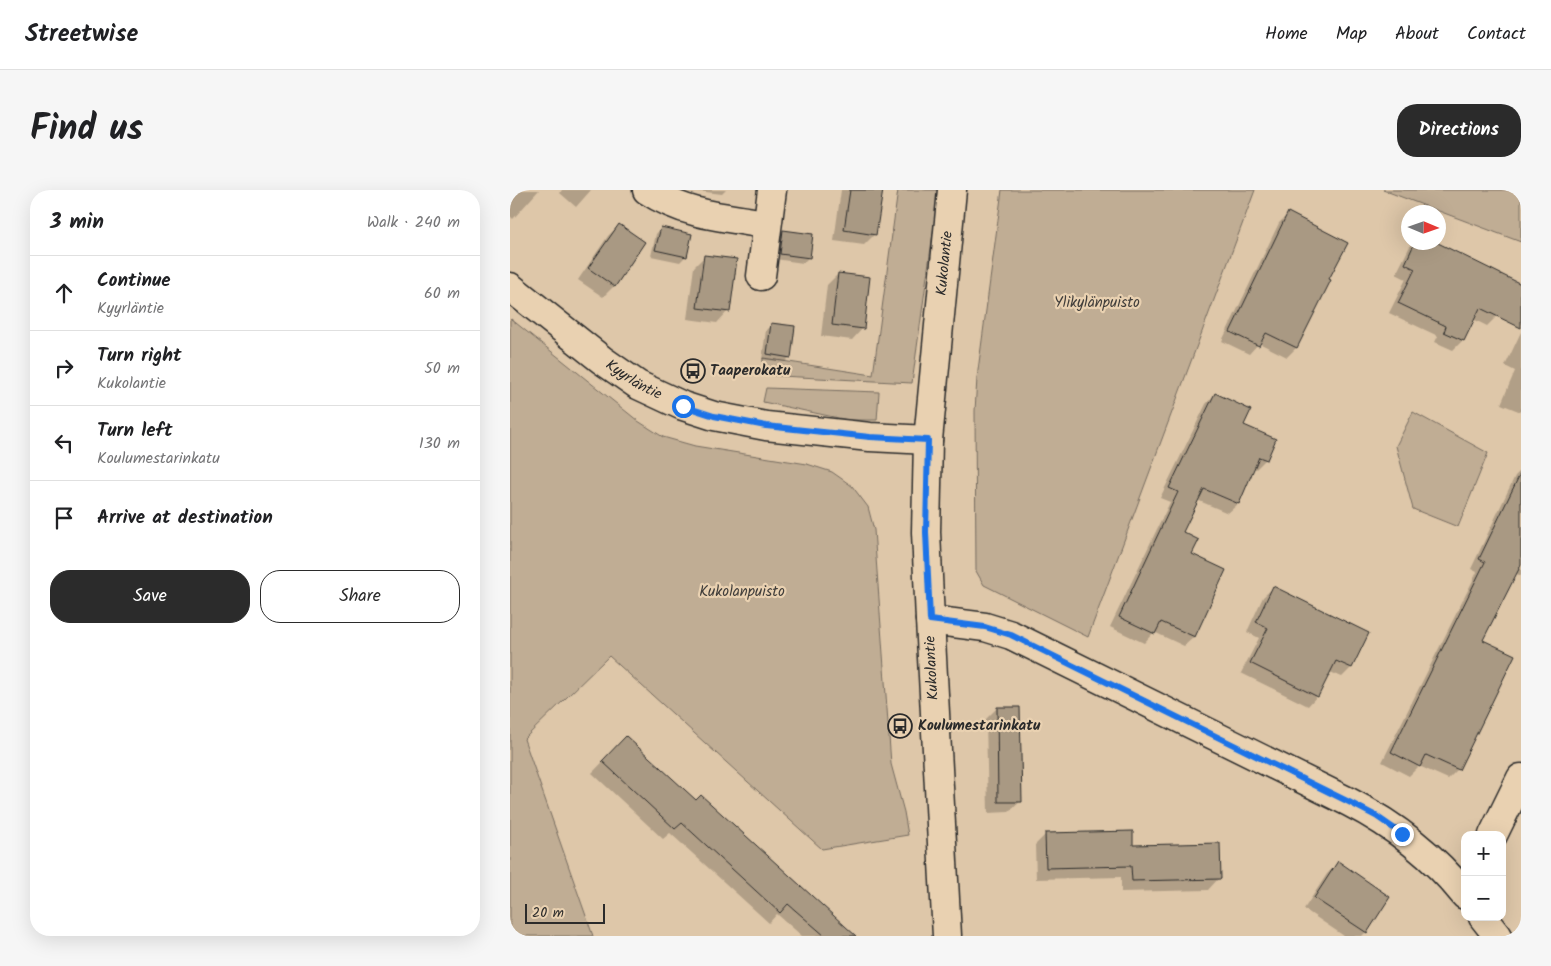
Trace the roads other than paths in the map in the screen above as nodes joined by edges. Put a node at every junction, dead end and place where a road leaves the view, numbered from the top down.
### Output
1 (647, 190) edge
2 (772, 190) edge
3 (952, 190) edge
4 (767, 224) junction
5 (761, 276) dead end
6 (510, 287) edge
7 (928, 440) junction
8 (930, 620) junction
9 (1521, 778) edge
10 (1495, 831) edge
11 (1461, 882) edge
12 (1486, 921) edge
13 (947, 936) edge
14 (1498, 936) edge

1 - 4 street
2 - 4 street
3 - 7 street, Kukolantie
4 - 5 street
6 - 7 street, Kyyrläntie
7 - 8 street, Kukolantie
8 - 11 street
8 - 13 street, Kukolantie
9 - 10 street
12 - 14 street

